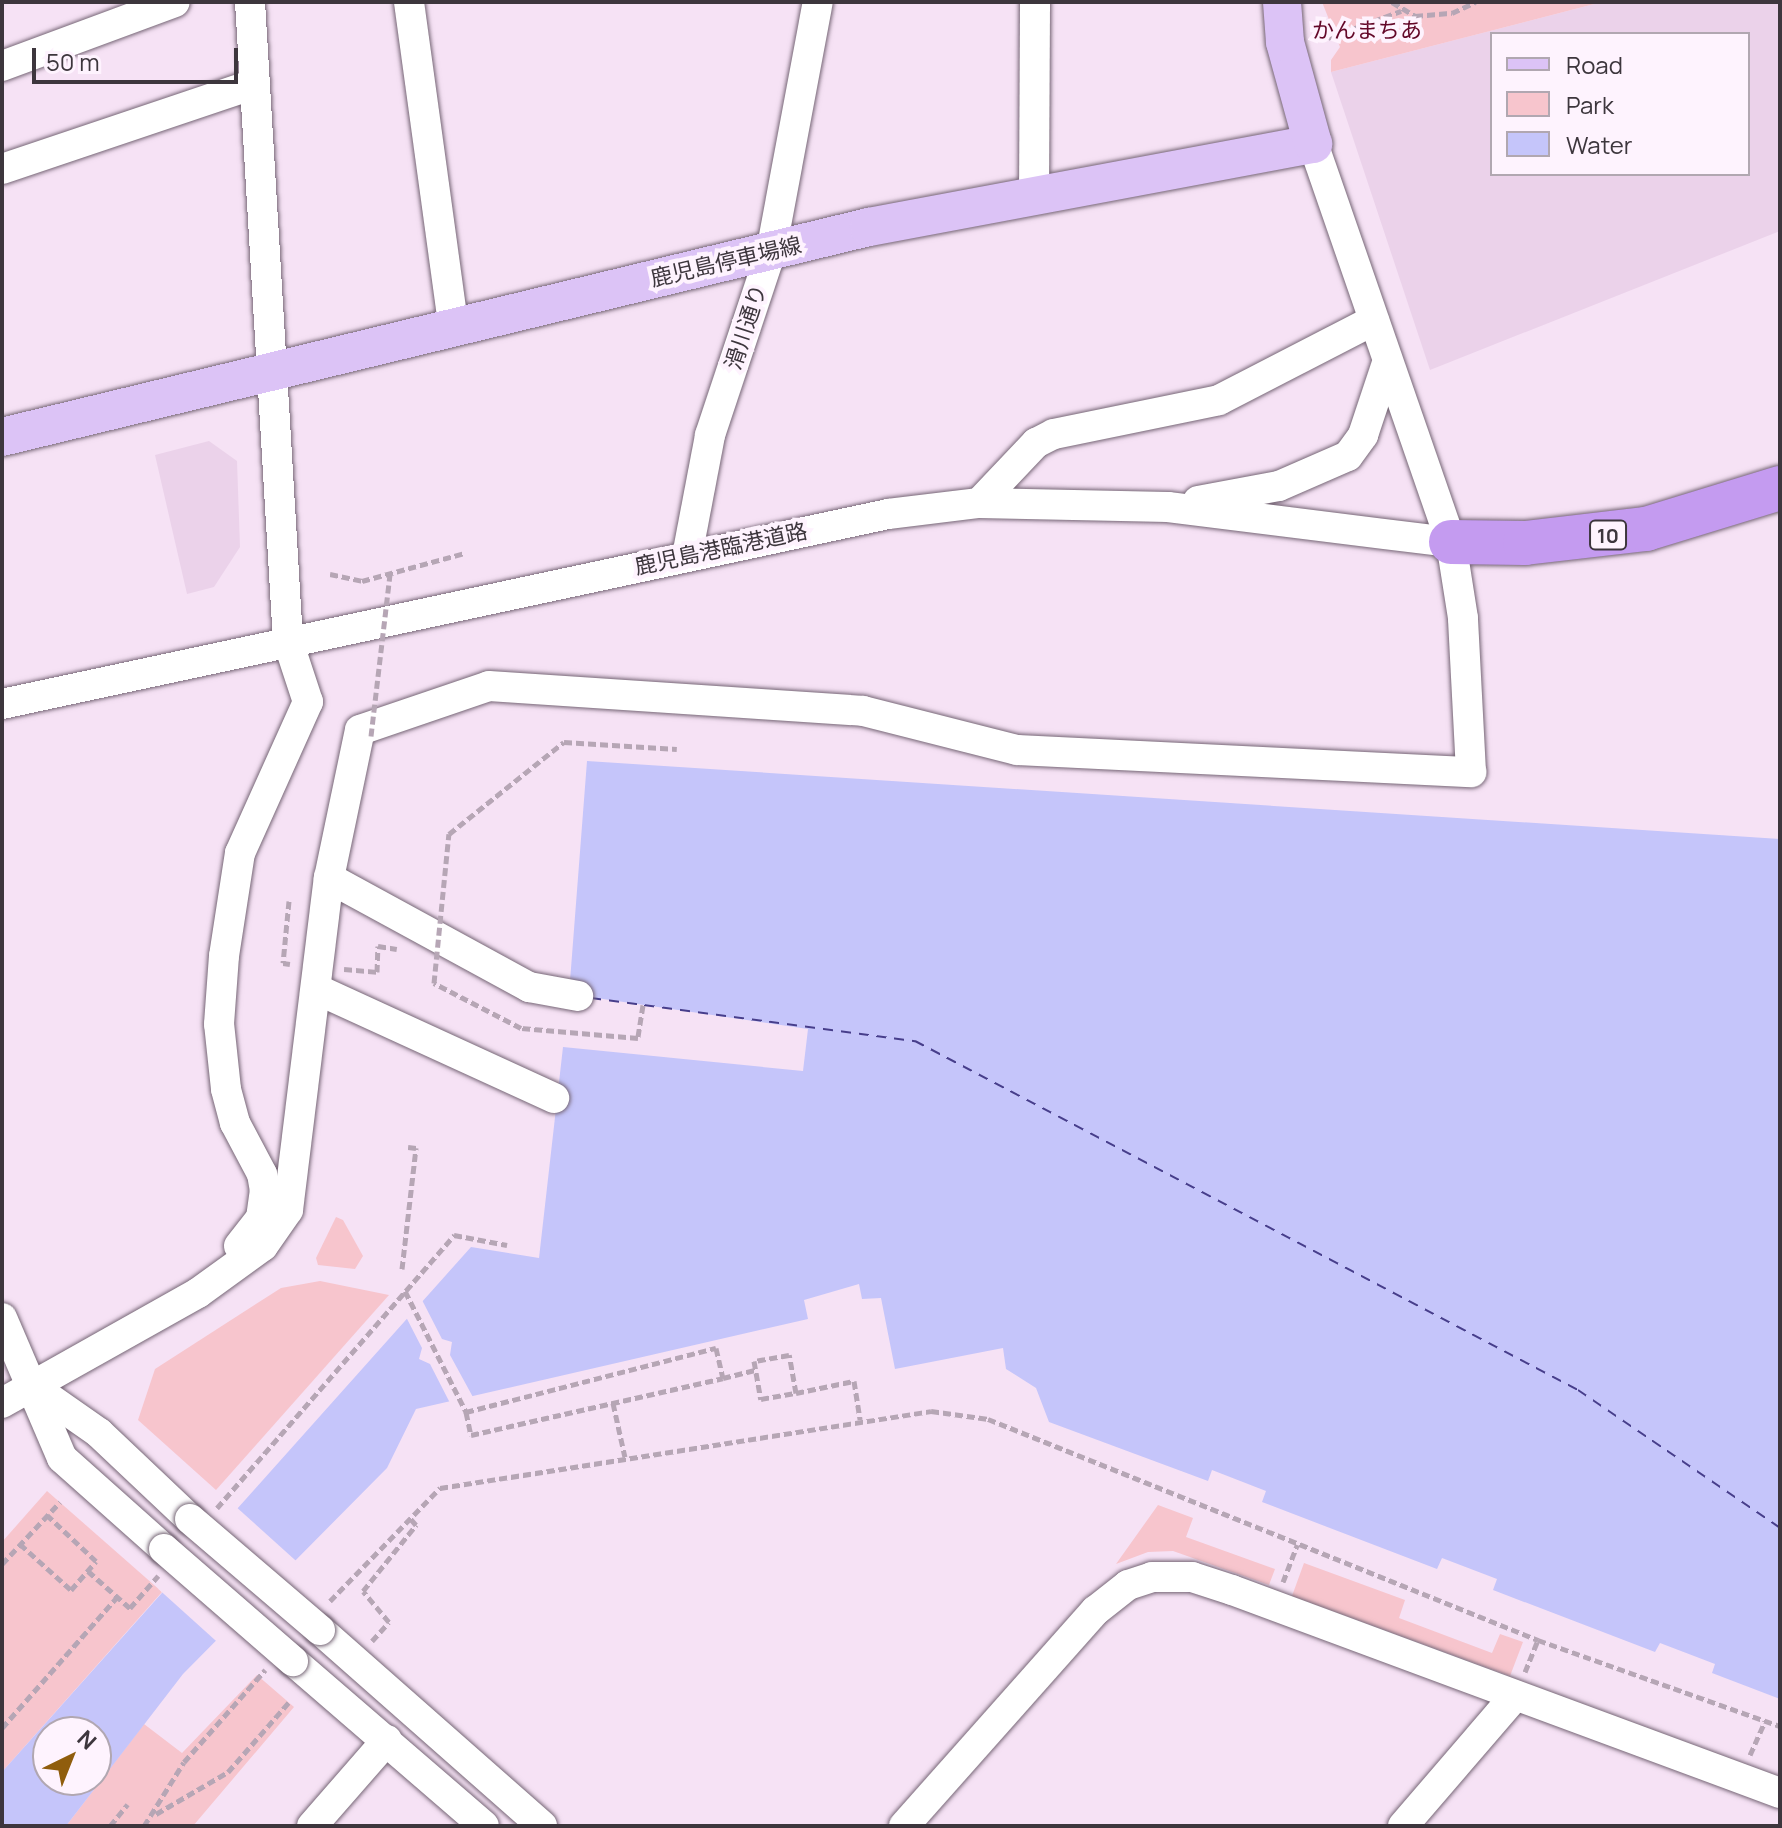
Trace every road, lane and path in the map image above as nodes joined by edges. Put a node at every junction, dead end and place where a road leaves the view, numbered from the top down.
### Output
1 (175, 2) edge
2 (250, 2) edge
3 (409, 2) edge
4 (818, 2) edge
5 (1035, 2) edge
6 (1282, 2) edge
7 (1392, 2) edge
8 (1476, 2) edge
9 (1402, 11) junction
10 (1328, 38) dead end
11 (2, 66) edge
12 (255, 84) junction
13 (1313, 144) junction
14 (2, 169) edge
15 (1034, 197) junction
16 (771, 252) junction
17 (1374, 320) junction
18 (453, 325) junction
19 (1387, 363) junction
20 (272, 370) junction
21 (2, 437) edge
22 (1780, 488) edge
23 (979, 503) junction
24 (1168, 507) junction
25 (1451, 542) junction
26 (465, 553) dead end
27 (687, 556) junction
28 (330, 574) dead end
29 (390, 575) junction
30 (288, 641) junction
31 (2, 704) edge
32 (371, 736) dead end
33 (677, 749) dead end
34 (329, 878) junction
35 (289, 901) dead end
36 (403, 950) dead end
37 (315, 974) junction
38 (578, 996) dead end
39 (643, 1005) dead end
40 (554, 1098) dead end
41 (408, 1147) dead end
42 (507, 1245) dead end
43 (402, 1269) dead end
44 (405, 1291) junction
45 (198, 1293) junction
46 (2, 1318) edge
47 (756, 1370) junction
48 (723, 1378) junction
49 (32, 1386) junction
50 (796, 1393) junction
51 (2, 1403) edge
52 (613, 1403) junction
53 (466, 1412) junction
54 (860, 1421) junction
55 (625, 1457) junction
56 (60, 1502) dead end
57 (47, 1515) junction
58 (201, 1517) junction
59 (409, 1517) junction
60 (20, 1544) junction
61 (1297, 1545) junction
62 (162, 1561) junction
63 (2, 1564) edge
64 (88, 1571) junction
65 (117, 1597) junction
66 (1273, 1606) junction
67 (321, 1620) junction
68 (372, 1641) dead end
69 (280, 1665) junction
70 (1515, 1696) junction
71 (289, 1702) dead end
72 (1780, 1726) edge
73 (2, 1728) edge
74 (387, 1740) junction
75 (1780, 1793) edge
76 (128, 1804) dead end
77 (155, 1814) junction
78 (110, 1826) edge
79 (144, 1826) edge
80 (312, 1826) edge
81 (484, 1826) edge
82 (542, 1826) edge
83 (904, 1826) edge
84 (1403, 1826) edge

1 - 11 street
2 - 12 street
3 - 18 street
4 - 16 street, 滑川通り
5 - 15 street
6 - 13 main road
7 - 9 path
8 - 9 path
9 - 10 path
12 - 14 street
12 - 20 street
13 - 15 main road, 鹿児島停車場線
13 - 17 street
15 - 16 main road, 鹿児島停車場線
16 - 18 main road, 鹿児島停車場線
16 - 27 street, 滑川通り
17 - 19 street
17 - 23 street
18 - 20 main road, 鹿児島停車場線
19 - 24 street
19 - 25 street
20 - 21 main road, 鹿児島停車場線
20 - 30 street
22 - 25 highway, 10
23 - 24 street, 鹿児島港臨港道路
23 - 27 street, 鹿児島港臨港道路
24 - 25 street, 鹿児島港臨港道路
25 - 34 street
26 - 29 path
27 - 30 street, 鹿児島港臨港道路
28 - 29 path
29 - 32 path, bridge
30 - 31 street, 鹿児島港臨港道路
30 - 45 street
33 - 39 path, bridge
34 - 37 street
34 - 38 street
35 - 37 path
36 - 37 path
37 - 40 street
37 - 45 street
41 - 43 path
42 - 44 path
44 - 53 path
44 - 58 path
45 - 49 street
46 - 49 street
47 - 48 path
47 - 50 path
47 - 50 path
48 - 52 path
48 - 53 path
49 - 51 street
49 - 58 street
49 - 62 street
50 - 54 path
52 - 53 path
52 - 55 path
54 - 55 path
54 - 61 path
55 - 59 path
56 - 57 path
57 - 60 path
57 - 64 path
58 - 67 street, bridge
59 - 67 path
59 - 68 path
60 - 63 path
60 - 64 path
61 - 66 path
61 - 72 path
62 - 65 path
62 - 69 street, bridge
64 - 65 path
65 - 73 path
66 - 70 street
66 - 83 street
67 - 82 street
69 - 74 street
69 - 77 path
70 - 75 street
70 - 84 street
71 - 77 path
74 - 80 street
74 - 81 street
76 - 78 path
77 - 79 path

